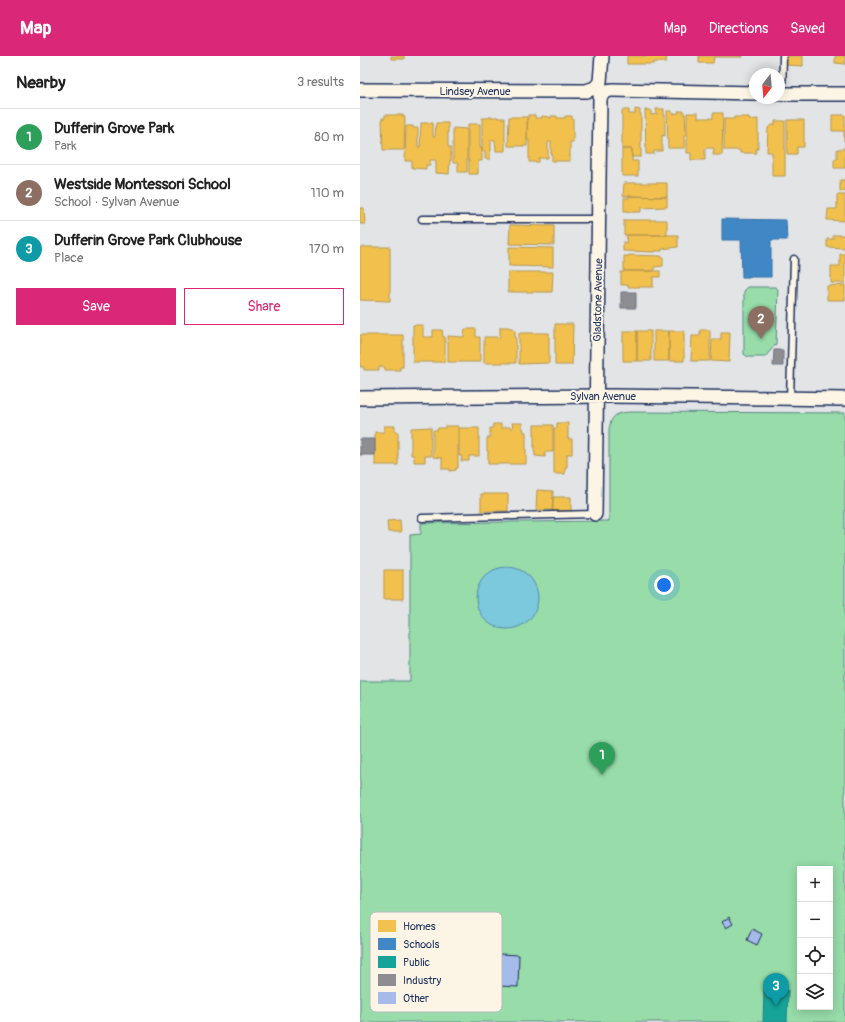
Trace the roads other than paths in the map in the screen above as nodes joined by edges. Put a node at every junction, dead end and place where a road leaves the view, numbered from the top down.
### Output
1 (602, 56) edge
2 (782, 56) edge
3 (781, 68) edge
4 (360, 90) edge
5 (749, 93) edge
6 (785, 94) edge
7 (845, 94) edge
8 (422, 219) dead end
9 (598, 219) junction
10 (794, 259) dead end
11 (596, 396) junction
12 (360, 398) edge
13 (790, 398) junction
14 (845, 399) edge
15 (595, 514) joint
16 (422, 518) dead end

1 - 4 street, Lindsey Avenue
2 - 3 lane
5 - 9 street, Gladstone Avenue
6 - 7 street
8 - 9 lane
9 - 11 street, Gladstone Avenue
10 - 13 lane
11 - 12 street, Sylvan Avenue
11 - 13 street, Sylvan Avenue
11 - 15 street, Gladstone Avenue
13 - 14 street, Sylvan Avenue
15 - 16 lane

